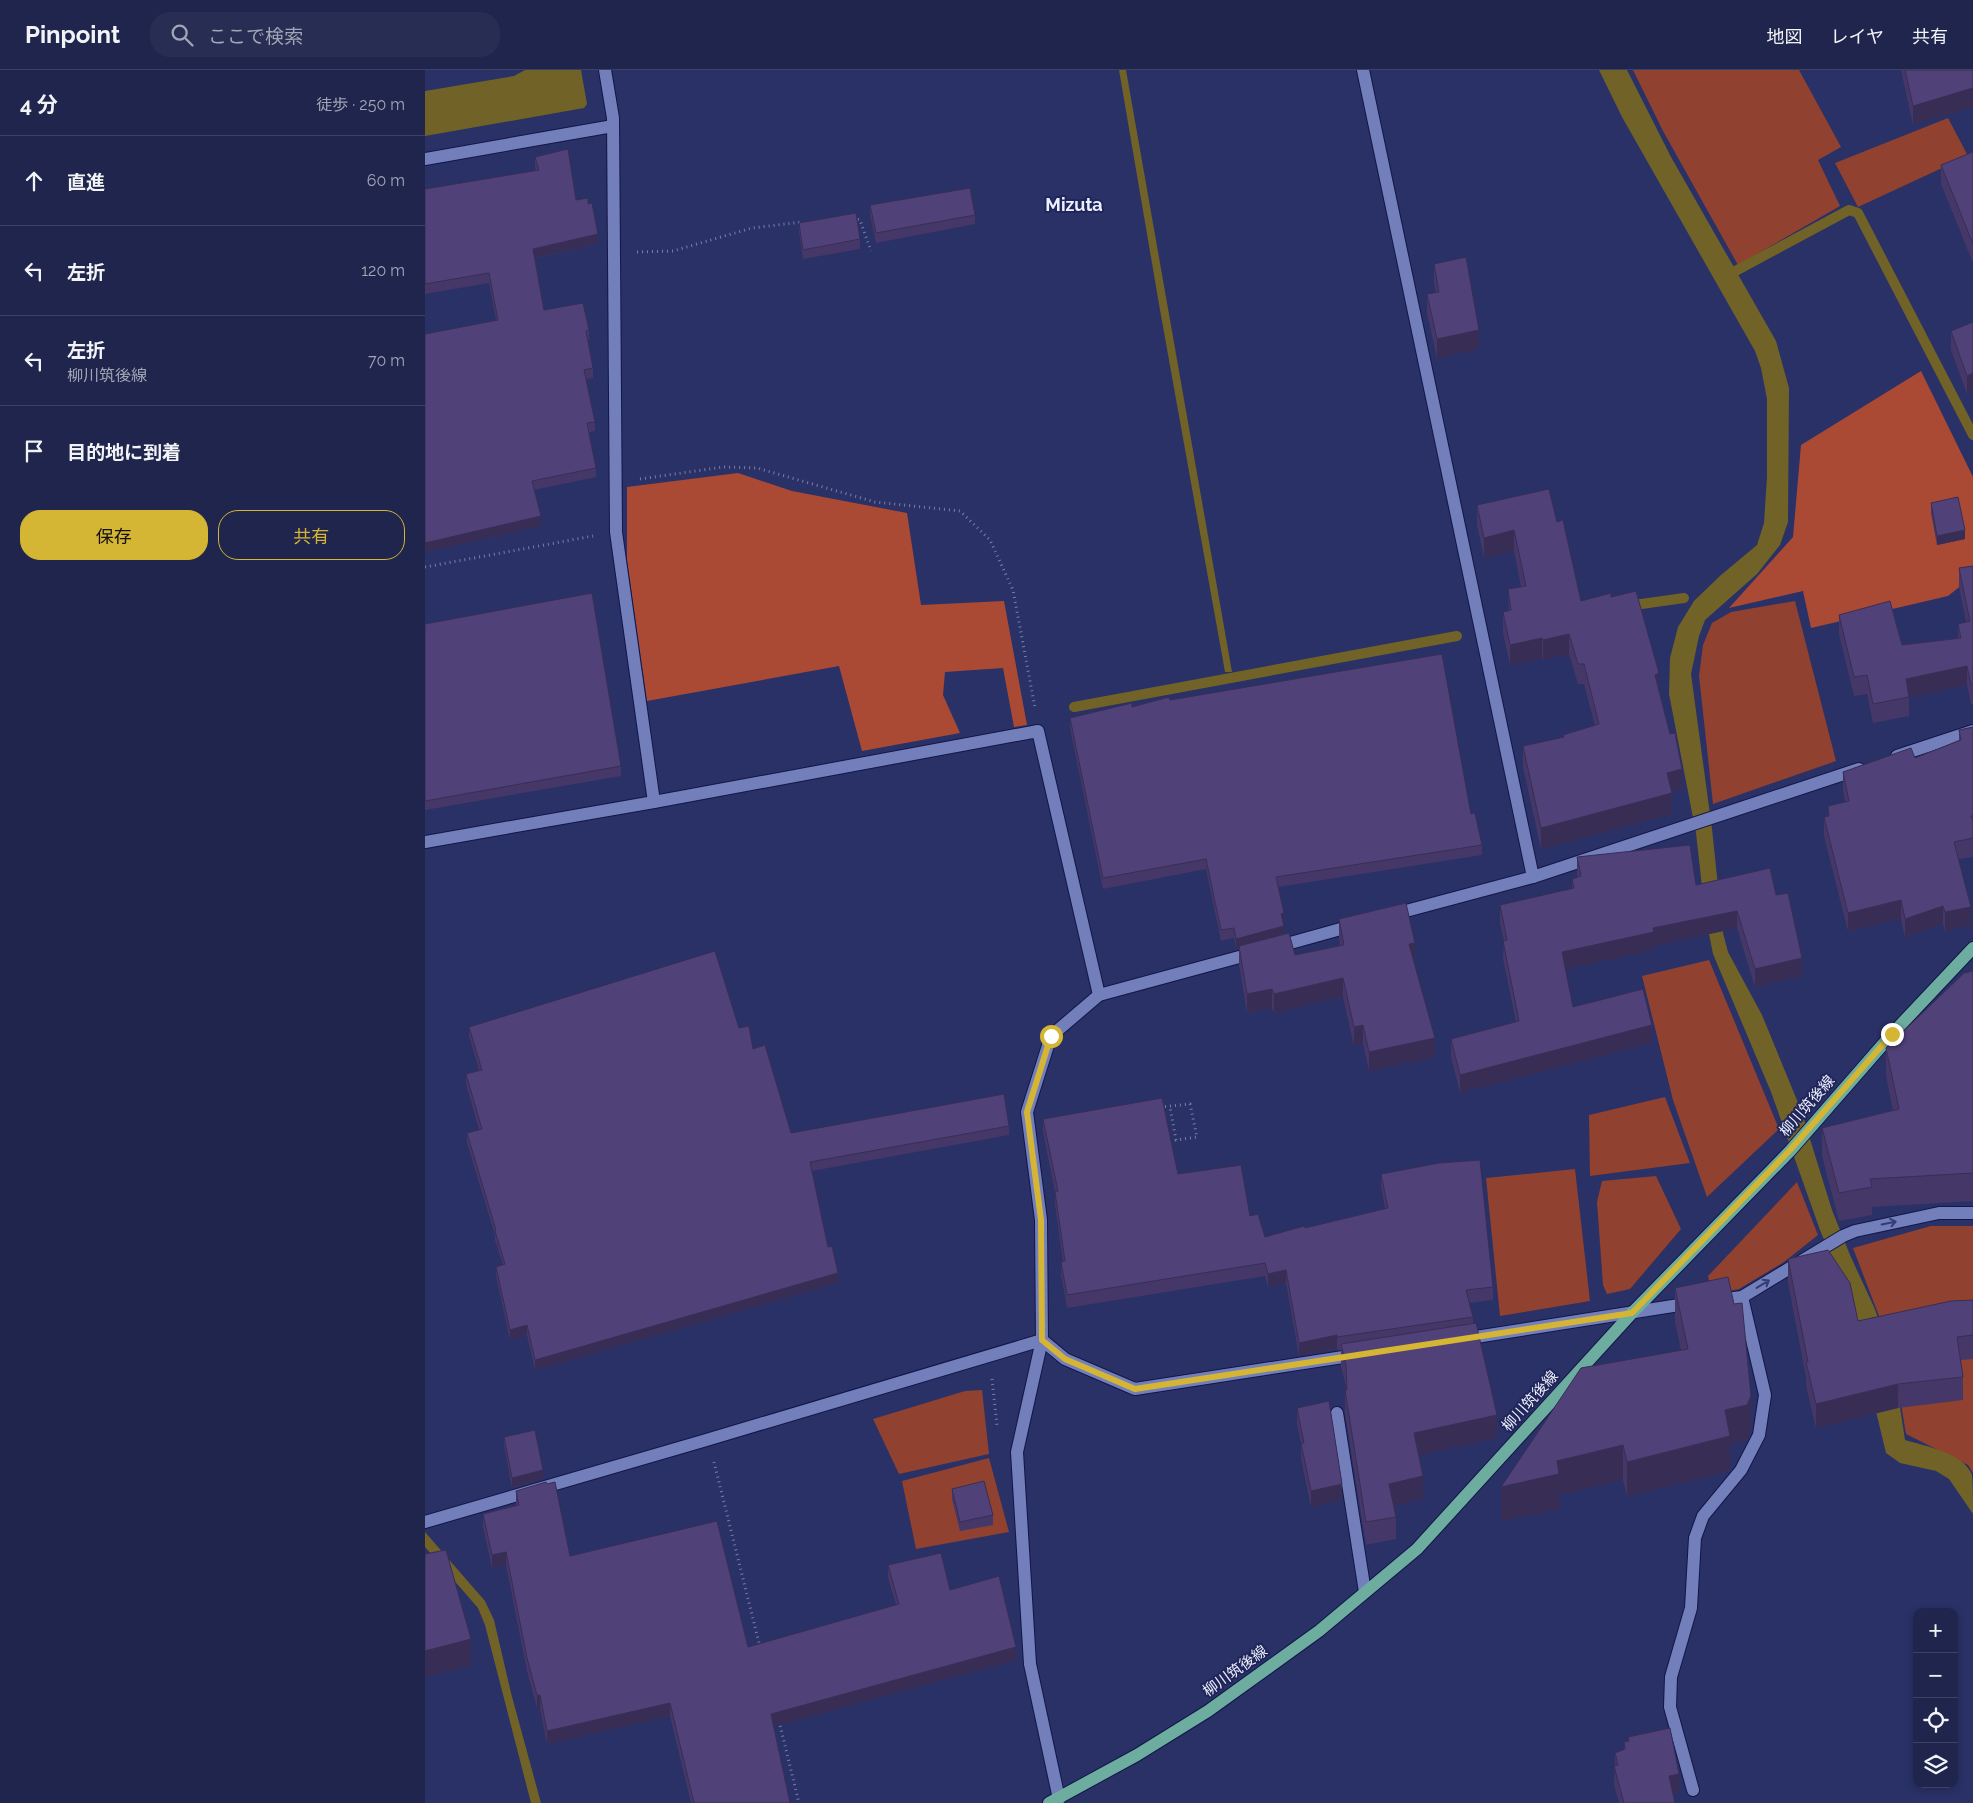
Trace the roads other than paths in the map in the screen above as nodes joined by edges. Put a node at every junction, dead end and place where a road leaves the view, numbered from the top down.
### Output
1 (605, 70) edge
2 (1363, 70) edge
3 (613, 126) junction
4 (425, 159) edge
5 (1973, 731) edge
6 (1889, 758) edge
7 (1871, 765) edge
8 (654, 802) junction
9 (425, 842) edge
10 (1533, 877) junction
11 (1973, 948) edge
12 (1099, 995) junction
13 (1973, 1213) edge
14 (1743, 1296) junction
15 (1632, 1313) junction
16 (1042, 1340) junction
17 (1447, 1341) edge
18 (1369, 1353) edge
19 (1337, 1413) dead end
20 (425, 1522) edge
21 (1365, 1592) junction
22 (1693, 1790) dead end
23 (1054, 1801) edge

1 - 3 street
2 - 10 street
3 - 4 street
3 - 8 street
5 - 6 street
7 - 10 street
8 - 9 street
8 - 12 street
10 - 12 street
11 - 15 main road, 柳川筑後線
12 - 16 street
14 -> 13 street
14 - 15 street
14 - 22 street
15 - 17 street
15 - 21 main road, 柳川筑後線
16 - 18 street
16 - 20 street
16 - 23 street
19 - 21 street
21 - 23 main road, 柳川筑後線

